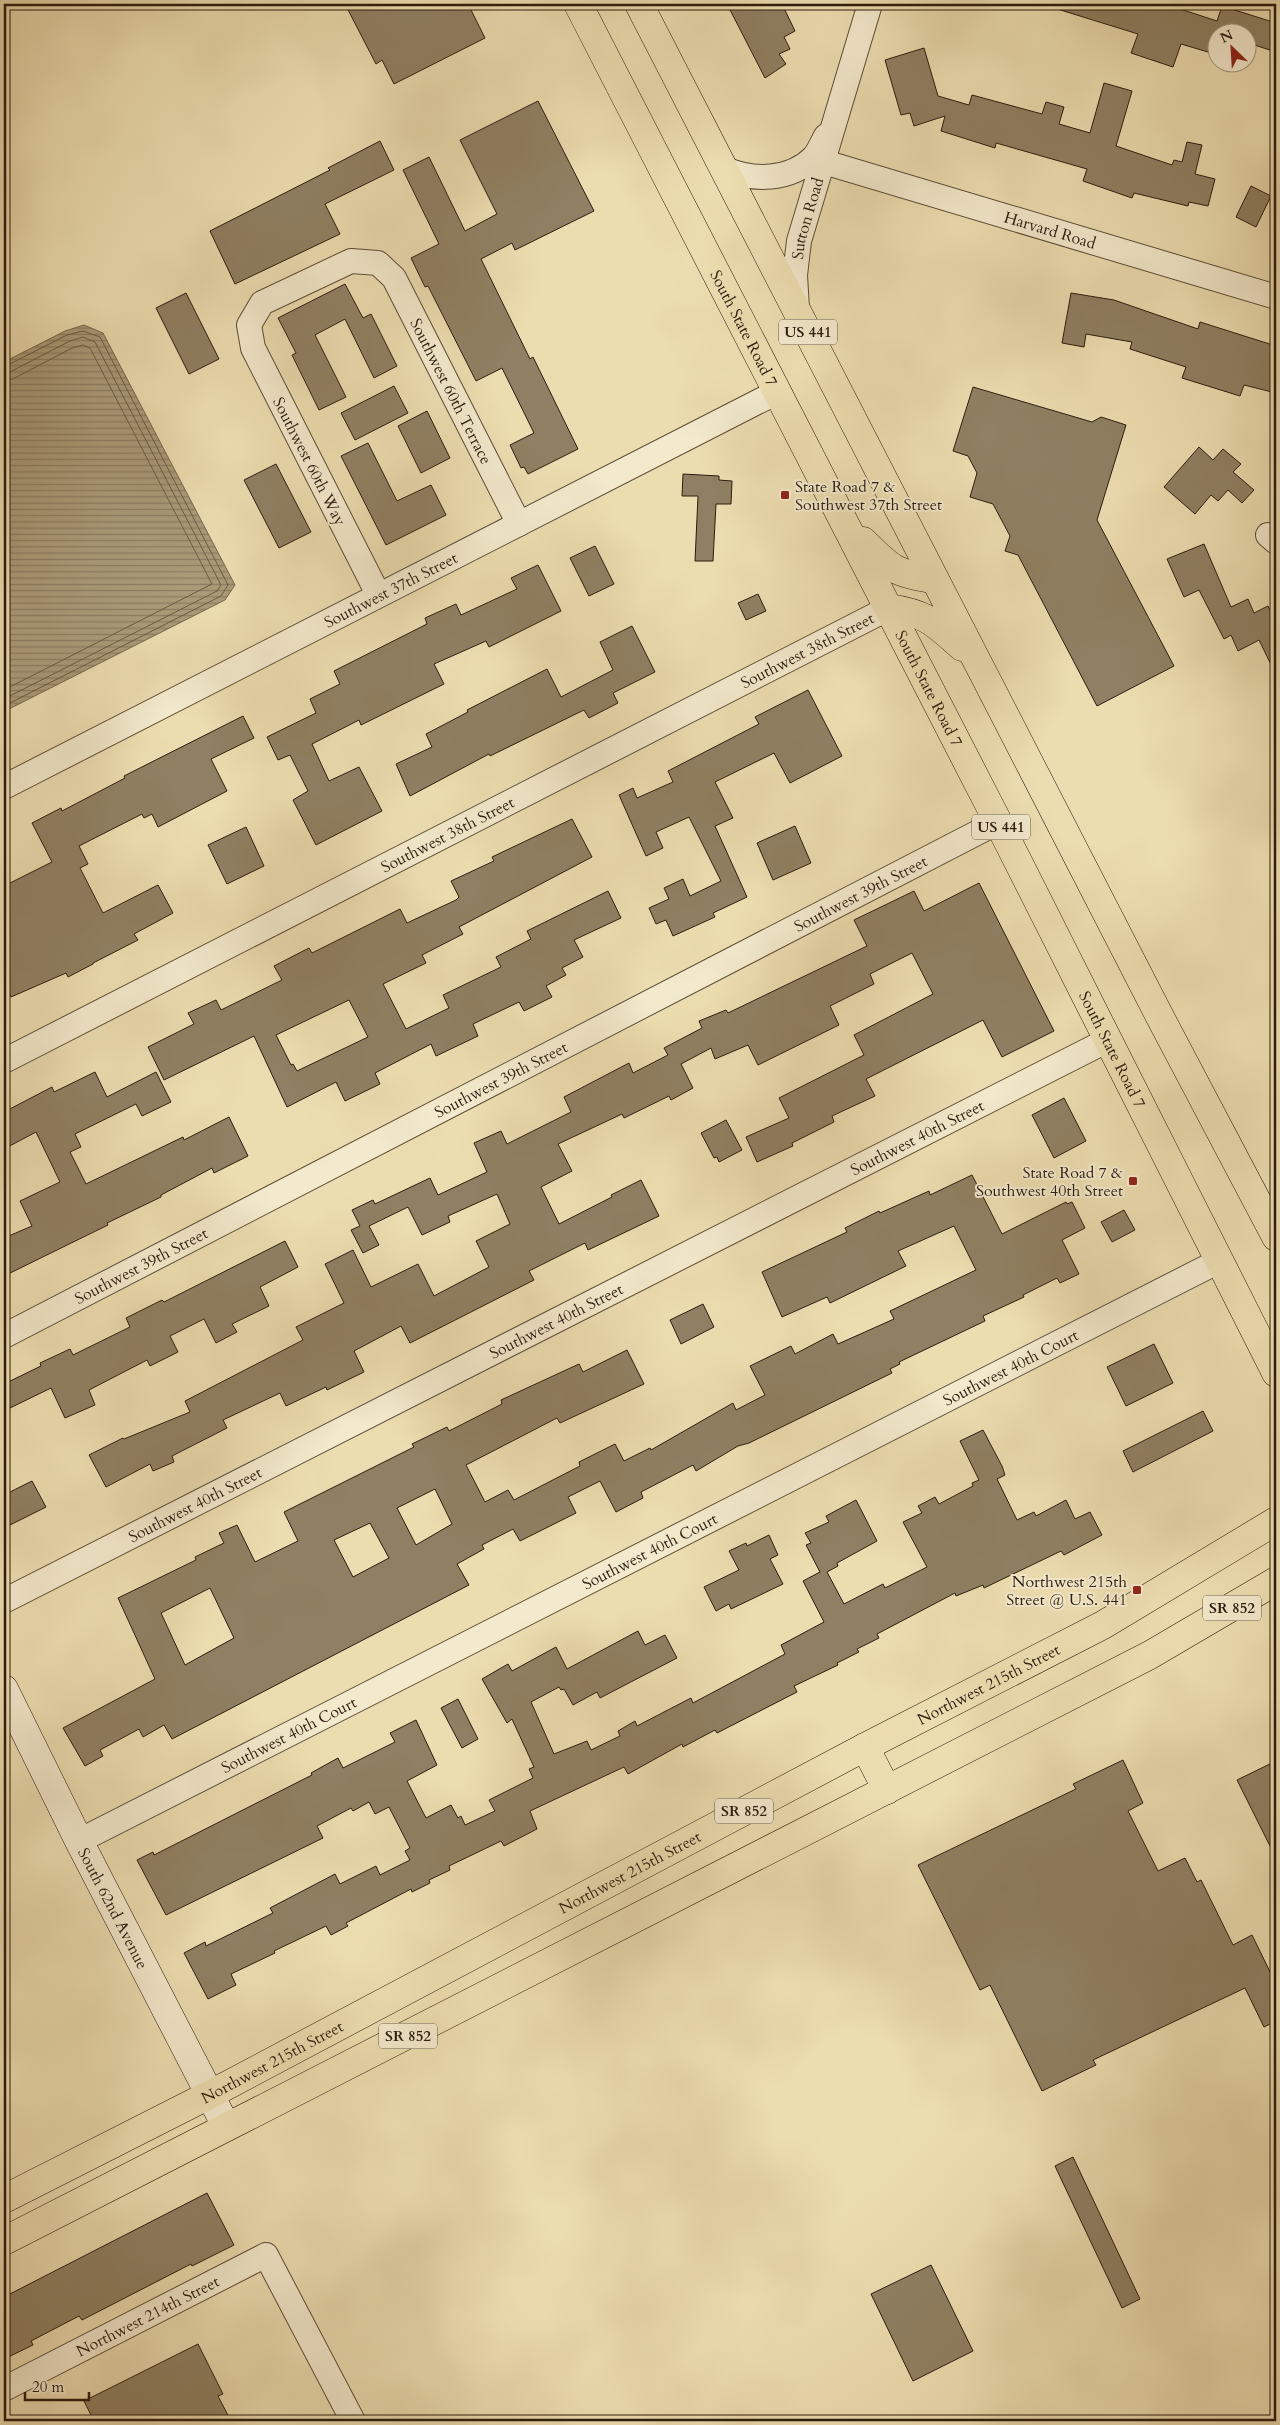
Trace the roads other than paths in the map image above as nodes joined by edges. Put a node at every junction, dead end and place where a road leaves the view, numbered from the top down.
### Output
1 (578, 4) edge
2 (639, 4) edge
3 (870, 4) edge
4 (831, 128) junction
5 (824, 162) junction
6 (724, 169) junction
7 (1276, 297) edge
8 (797, 311) junction
9 (249, 325) joint
10 (777, 392) junction
11 (845, 522) junction
12 (519, 524) junction
13 (934, 578) junction
14 (378, 594) junction
15 (889, 608) junction
16 (976, 660) junction
17 (4, 787) edge
18 (998, 822) junction
19 (1108, 1040) junction
20 (4, 1060) edge
21 (1276, 1237) edge
22 (1219, 1261) junction
23 (4, 1336) edge
24 (1276, 1373) edge
25 (1276, 1521) edge
26 (1276, 1581) edge
27 (4, 1601) edge
28 (4, 1689) edge
29 (865, 1747) junction
30 (887, 1790) junction
31 (79, 1842) junction
32 (209, 2095) junction
33 (226, 2126) junction
34 (4, 2199) edge
35 (4, 2241) edge
36 (4, 2389) edge
37 (354, 2421) edge

1 - 10 main road, South State Road 7 / US 441
2 - 6 main road, US 441
3 - 4 street, Sutton Road
4 - 5 street, Sutton Road
4 - 6 street, Sutton Road
5 - 7 street, Harvard Road
5 - 8 street, Sutton Road
6 - 8 main road, US 441
8 - 13 main road, US 441
9 - 12 street, Southwest 60th Terrace
9 - 14 street, Southwest 60th Way
10 - 11 main road, South State Road 7 / US 441
10 - 12 street, Southwest 37th Street
11 - 13 main road
11 - 15 main road, South State Road 7 / US 441
12 - 14 street, Southwest 37th Street
13 - 16 main road, US 441
14 - 17 street, Southwest 37th Street
15 - 16 main road
15 - 18 main road, South State Road 7 / US 441
15 - 20 street, Southwest 38th Street
16 - 21 main road, US 441
18 - 19 main road, South State Road 7 / US 441
18 - 23 street, Southwest 39th Street
19 - 22 main road, South State Road 7 / US 441
19 - 27 street, Southwest 40th Street
22 - 24 main road, South State Road 7 / US 441
22 - 31 street, Southwest 40th Court
25 - 29 main road, Northwest 215th Street / SR 852
26 - 30 main road, SR 852
28 - 31 street, South 62nd Avenue
29 - 30 main road
29 - 32 main road, Northwest 215th Street / SR 852
30 - 33 main road, SR 852
31 - 32 street, South 62nd Avenue
32 - 33 street, South 62nd Avenue
32 - 34 main road, Northwest 215th Street / SR 852
33 - 35 main road, SR 852
36 - 37 street, Northwest 214th Street

